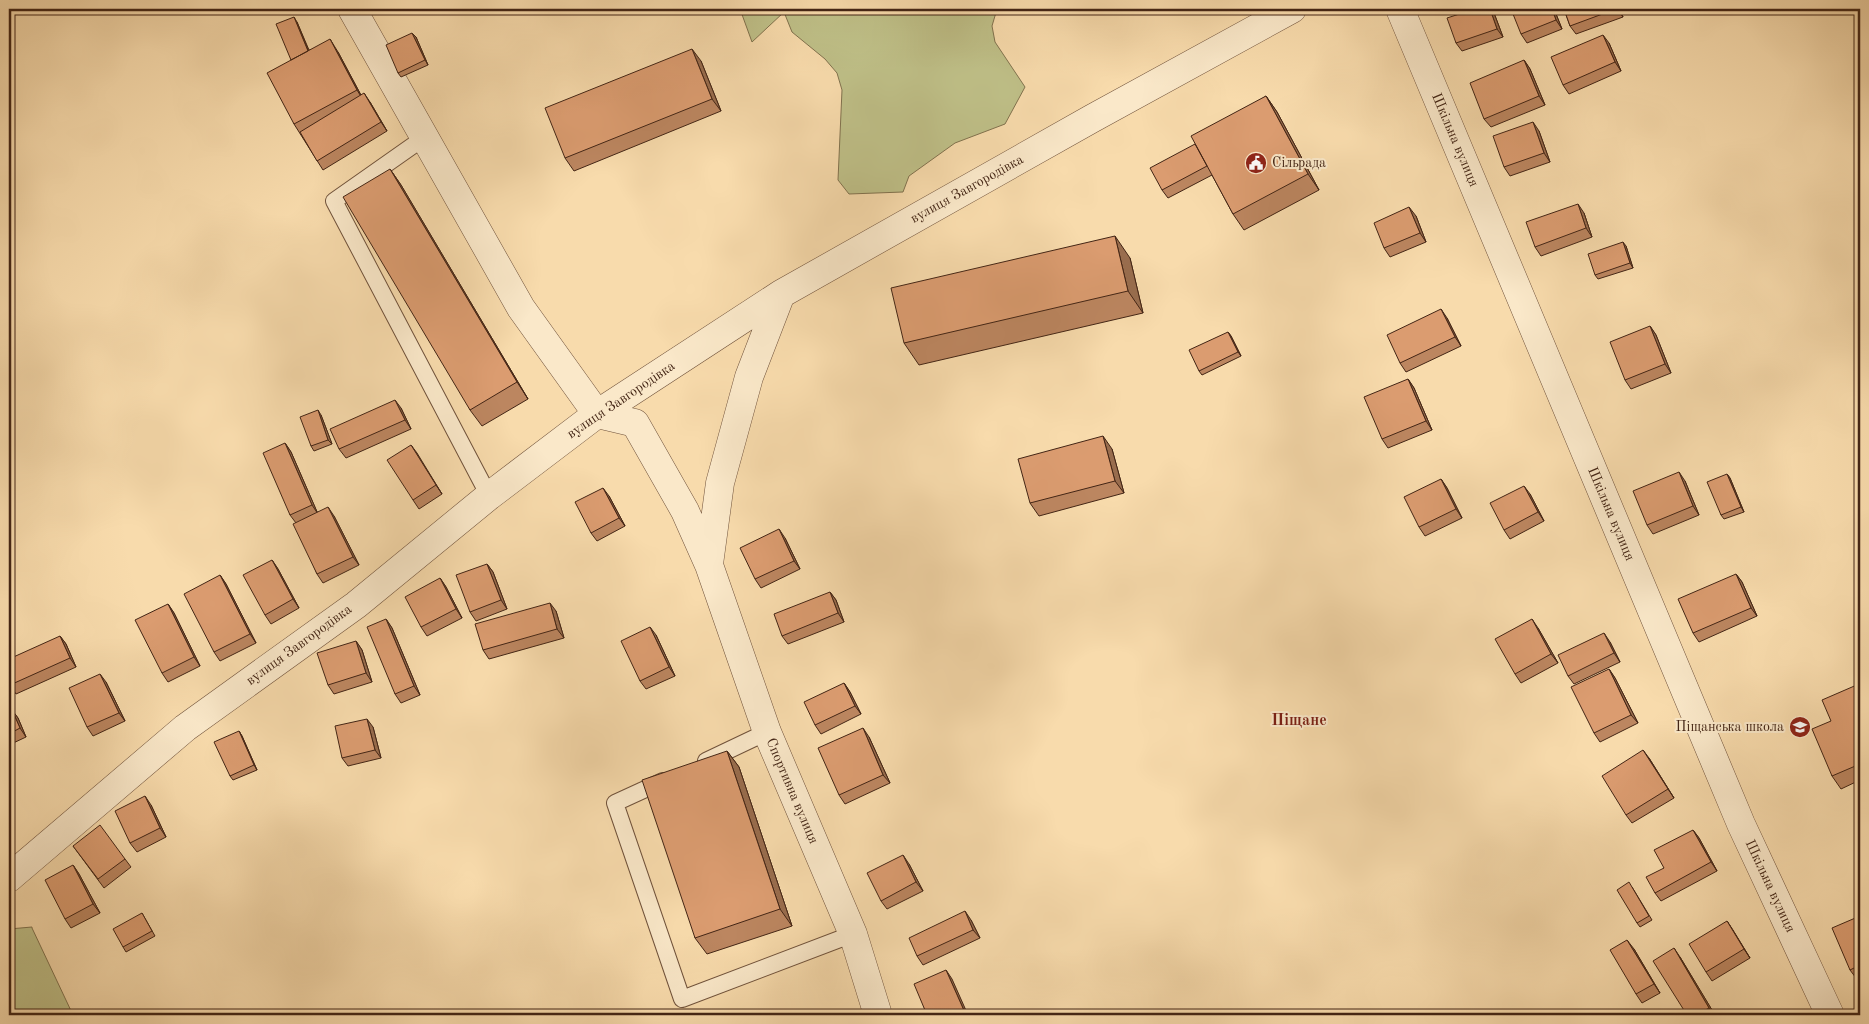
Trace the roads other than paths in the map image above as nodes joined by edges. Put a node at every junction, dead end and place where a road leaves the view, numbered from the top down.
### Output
1 (352, 9) edge
2 (1292, 9) edge
3 (1400, 9) edge
4 (425, 137) junction
5 (782, 294) junction
6 (597, 414) junction
7 (489, 496) junction
8 (709, 565) junction
9 (767, 732) junction
10 (696, 766) edge
11 (678, 774) edge
12 (9, 878) edge
13 (853, 934) junction
14 (878, 1015) edge
15 (1830, 1015) edge

1 - 4 street
2 - 5 street, вулиця Завгородівка
3 - 15 street, Шкільна вулиця
4 - 6 street
4 - 7 lane
5 - 6 street, вулиця Завгородівка
5 - 8 street
6 - 7 street, вулиця Завгородівка
6 - 8 street, Спортивна вулиця
7 - 12 street, вулиця Завгородівка
8 - 9 street, Спортивна вулиця
9 - 10 lane
9 - 13 street, Спортивна вулиця
11 - 13 lane
13 - 14 street, Спортивна вулиця

